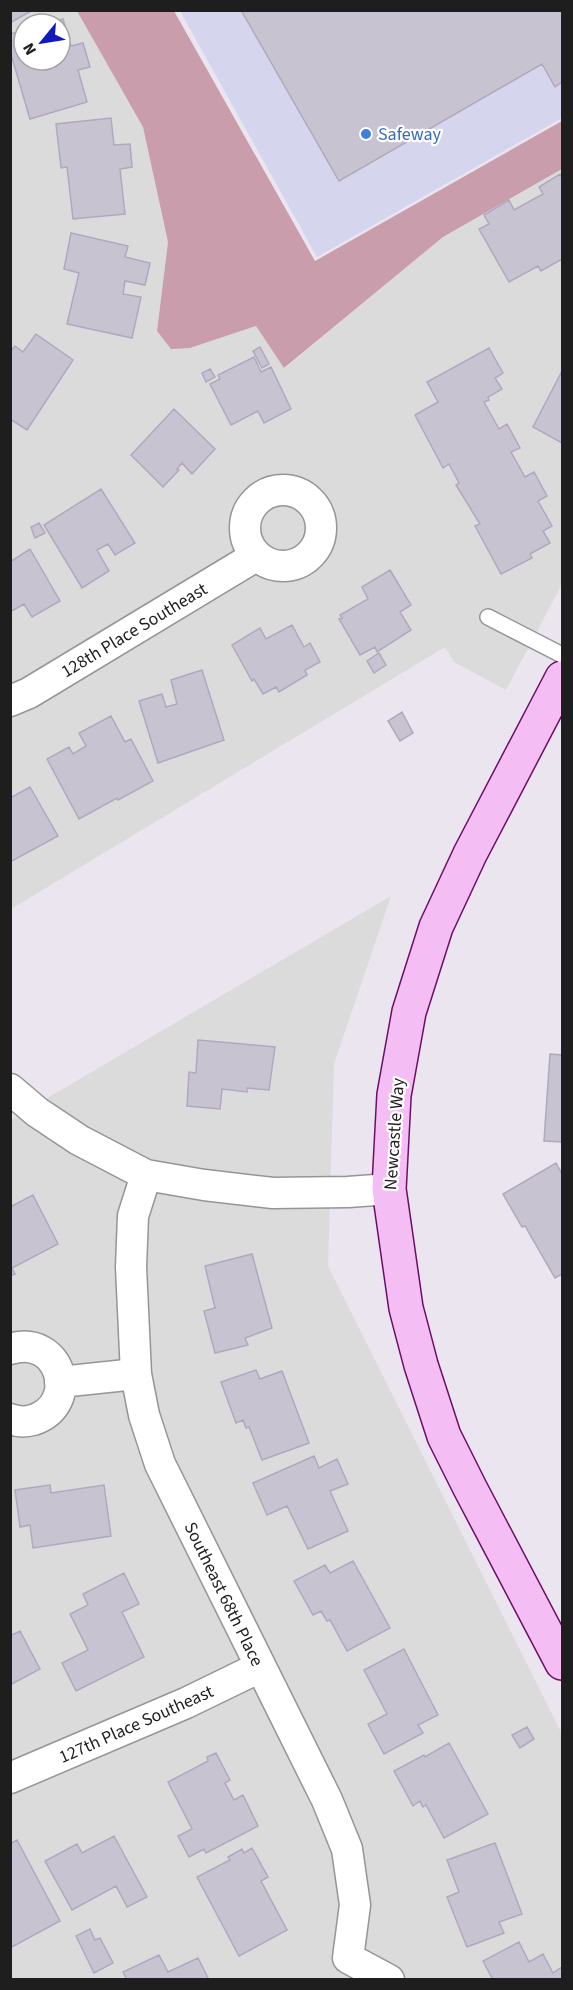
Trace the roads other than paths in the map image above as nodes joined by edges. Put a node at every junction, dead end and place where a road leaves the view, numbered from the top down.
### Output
1 (256, 556) dead end
2 (488, 616) dead end
3 (562, 655) edge
4 (562, 678) edge
5 (10, 700) edge
6 (10, 1089) edge
7 (146, 1174) junction
8 (389, 1188) junction
9 (10, 1349) edge
10 (136, 1374) junction
11 (60, 1382) junction
12 (10, 1419) edge
13 (562, 1663) edge
14 (260, 1667) junction
15 (10, 1778) edge
16 (343, 1969) edge
17 (389, 1980) edge

1 - 5 street, 128th Place Southeast
2 - 3 lane
4 - 8 main road, Newcastle Way
6 - 7 street
7 - 8 street
7 - 10 street, Southeast 68th Place
8 - 13 main road, Newcastle Way
9 - 11 street
10 - 11 street
10 - 14 street, Southeast 68th Place
11 - 12 street
14 - 15 street, 127th Place Southeast
14 - 16 street, Southeast 68th Place
16 - 17 street, Southeast 68th Place

